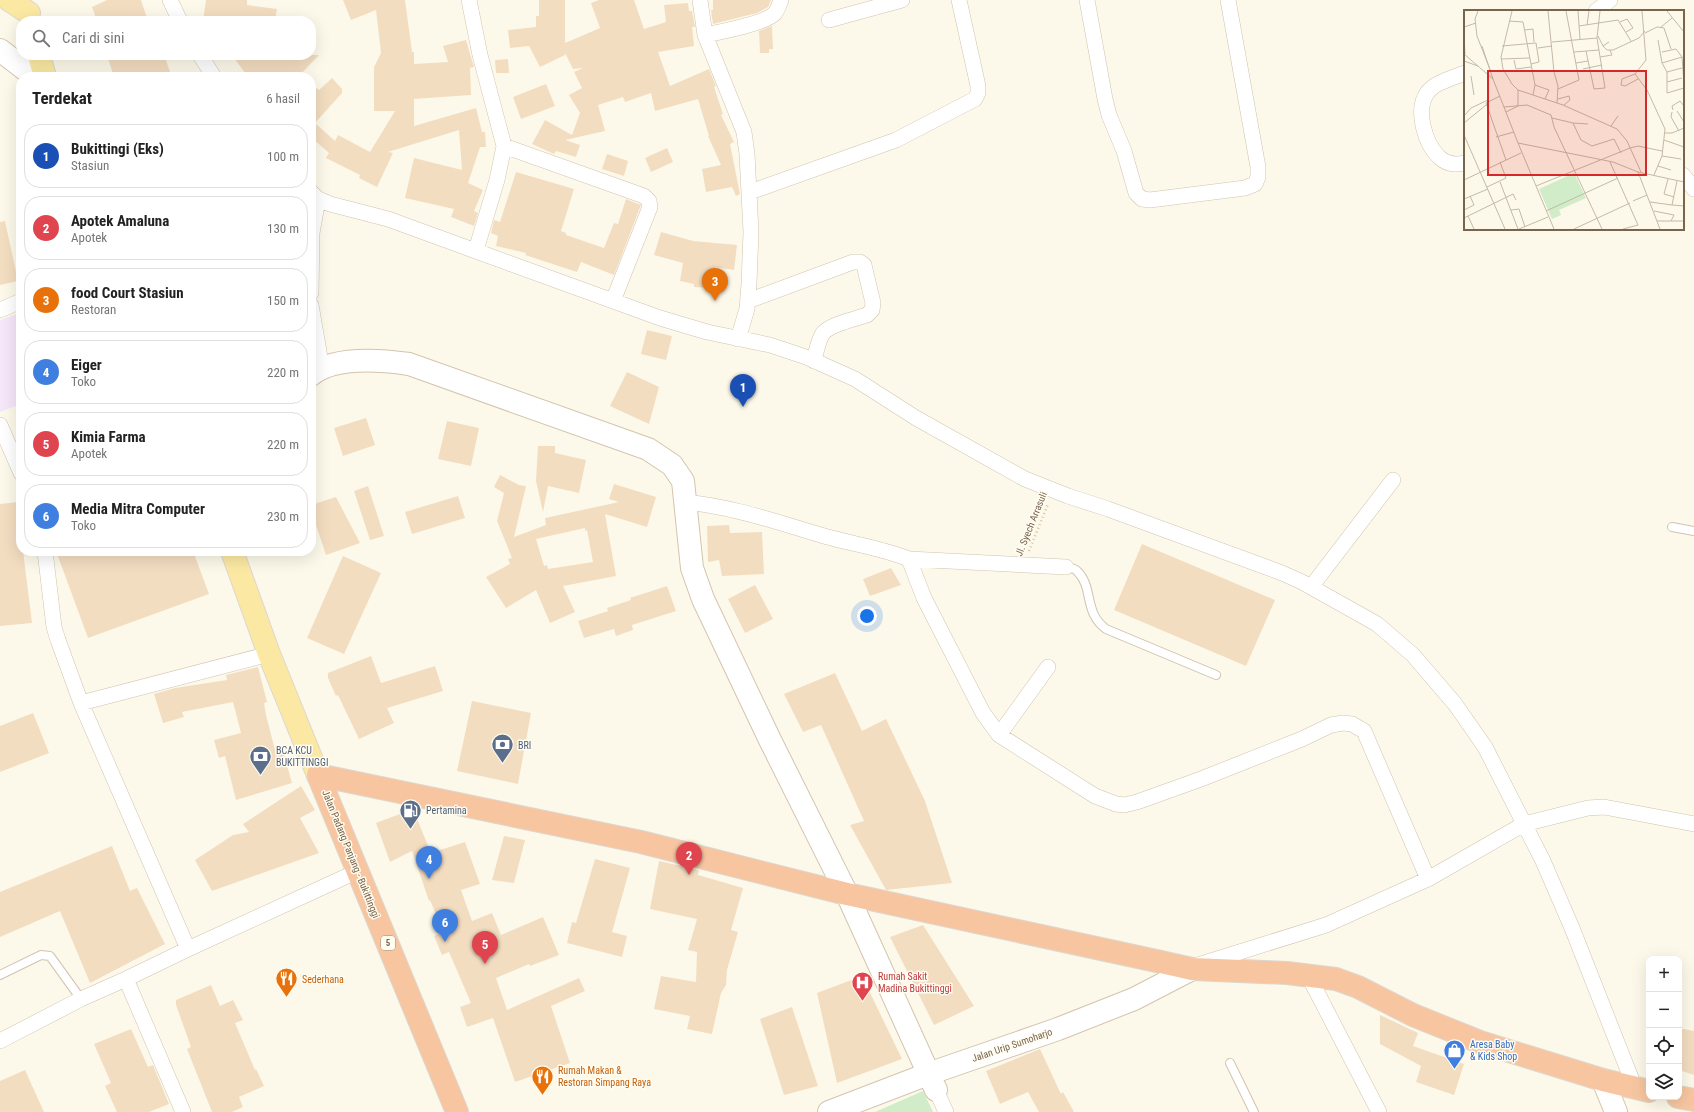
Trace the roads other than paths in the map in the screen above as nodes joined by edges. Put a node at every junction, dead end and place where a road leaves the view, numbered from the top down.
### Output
1 (9, 0) edge
2 (170, 0) edge
3 (469, 0) edge
4 (700, 0) edge
5 (781, 0) edge
6 (902, 0) edge
7 (959, 0) edge
8 (1087, 0) edge
9 (1228, 0) edge
10 (1610, 0) edge
11 (1597, 10) edge
12 (30, 11) edge
13 (178, 16) edge
14 (829, 20) dead end
15 (705, 35) junction
16 (0, 50) edge
17 (41, 60) edge
18 (203, 60) edge
19 (29, 72) edge
20 (44, 72) edge
21 (211, 72) edge
22 (1464, 74) edge
23 (504, 146) junction
24 (1464, 163) edge
25 (1684, 176) edge
26 (1694, 188) edge
27 (750, 192) junction
28 (316, 196) edge
29 (476, 250) junction
30 (748, 301) junction
31 (613, 302) junction
32 (738, 339) junction
33 (814, 361) junction
34 (316, 371) edge
35 (0, 425) edge
36 (16, 462) edge
37 (1393, 480) dead end
38 (685, 502) junction
39 (1672, 527) dead end
40 (1694, 531) edge
41 (46, 556) edge
42 (234, 556) edge
43 (909, 559) junction
44 (1066, 567) joint
45 (1311, 587) junction
46 (269, 654) junction
47 (1048, 667) dead end
48 (1216, 676) dead end
49 (80, 703) junction
50 (999, 735) junction
51 (318, 775) junction
52 (1524, 824) junction
53 (1694, 824) edge
54 (358, 871) junction
55 (1428, 879) junction
56 (847, 894) junction
57 (188, 949) junction
58 (1192, 969) junction
59 (0, 975) edge
60 (1308, 975) junction
61 (126, 980) junction
62 (80, 999) junction
63 (0, 1041) edge
64 (1230, 1063) dead end
65 (1603, 1080) junction
66 (932, 1082) junction
67 (1642, 1089) edge
68 (1682, 1098) edge
69 (1694, 1100) edge
70 (183, 1112) edge
71 (457, 1112) edge
72 (829, 1112) edge
73 (946, 1112) edge
74 (1254, 1112) edge
75 (1379, 1112) edge
76 (1616, 1112) edge

1 - 12 main road
2 - 13 street
3 - 23 street
4 - 15 street
5 - 15 street
6 - 14 street
7 - 27 street
8 - 9 street
10 - 11 street
15 - 27 street
16 - 19 street
17 - 20 main road
18 - 21 street
22 - 24 street
23 - 29 street
23 - 31 street
25 - 26 street
27 - 30 street
28 - 29 street
29 - 31 street
30 - 32 street
30 - 33 street
31 - 32 street
32 - 33 street
33 - 45 street
34 - 38 street
35 - 36 street
37 - 45 street
38 - 43 street
38 - 56 street
39 - 40 lane
41 - 49 street
42 - 46 main road
43 - 44 street
43 - 50 street
44 - 48 lane
45 - 52 street
46 - 49 street
46 - 51 main road
47 - 50 street
49 - 57 street
50 - 55 street
51 - 54 highway, Jalan Padang Panjang - Bukittinggi / 5
51 - 56 highway
52 - 53 street
52 - 55 street
52 - 67 street
54 - 57 street
54 - 71 highway, Jalan Padang Panjang - Bukittinggi / 5
55 - 58 street
56 - 58 highway
56 - 66 street
57 - 61 street
58 - 60 highway
58 - 66 street, Jalan Urip Sumoharjo
59 - 62 lane
60 - 65 highway
60 - 75 street
61 - 62 street
61 - 70 street
62 - 63 street
64 - 74 lane
65 - 67 highway
65 - 76 street
66 - 72 street, Jalan Urip Sumoharjo
66 - 73 street
68 - 69 highway

